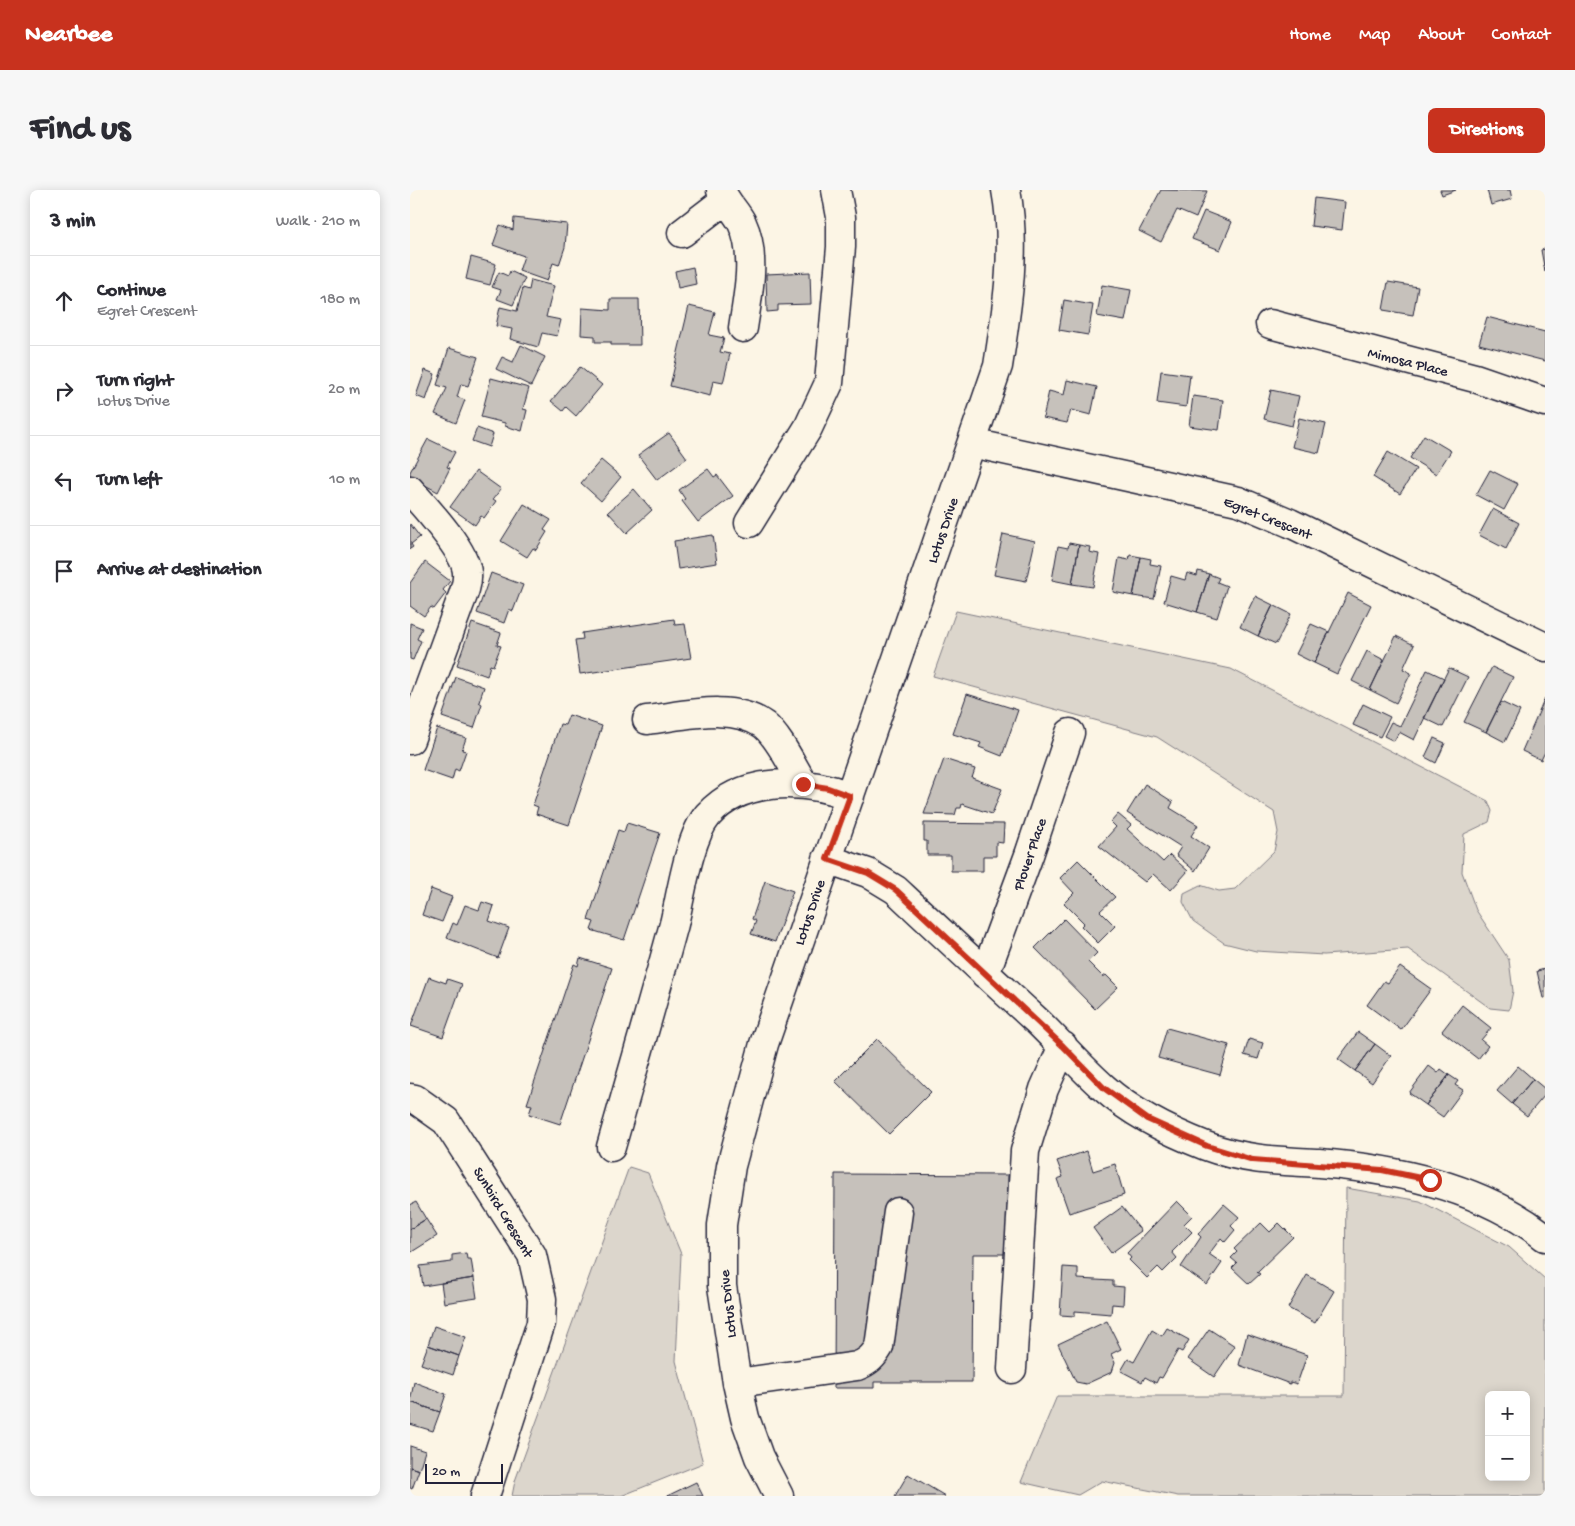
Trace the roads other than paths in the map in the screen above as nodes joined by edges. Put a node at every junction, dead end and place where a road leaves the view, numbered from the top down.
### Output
1 (836, 190) edge
2 (1006, 190) edge
3 (723, 195) edge
4 (682, 233) dead end
5 (1270, 324) dead end
6 (743, 328) dead end
7 (1545, 402) edge
8 (972, 443) junction
9 (410, 490) edge
10 (749, 522) dead end
11 (1545, 647) edge
12 (647, 720) dead end
13 (1070, 733) dead end
14 (410, 740) edge
15 (803, 784) junction
16 (850, 796) junction
17 (827, 859) junction
18 (986, 974) junction
19 (1063, 1046) junction
20 (410, 1098) edge
21 (611, 1147) dead end
22 (898, 1212) dead end
23 (1545, 1237) edge
24 (1012, 1369) dead end
25 (737, 1383) junction
26 (485, 1496) edge
27 (779, 1496) edge

1 - 10 street
2 - 8 street, Lotus Drive
3 - 4 street
3 - 6 street
5 - 7 street, Mimosa Place
8 - 11 street, Egret Crescent
8 - 16 street, Lotus Drive
9 - 14 street
12 - 15 street
13 - 18 street, Plover Place
15 - 16 street
15 - 21 street
16 - 17 street, Lotus Drive
17 - 18 street
17 - 25 street, Lotus Drive
18 - 19 street
19 - 23 street
19 - 24 street
20 - 26 street, Sunbird Crescent
22 - 25 street
25 - 27 street, Lotus Drive

